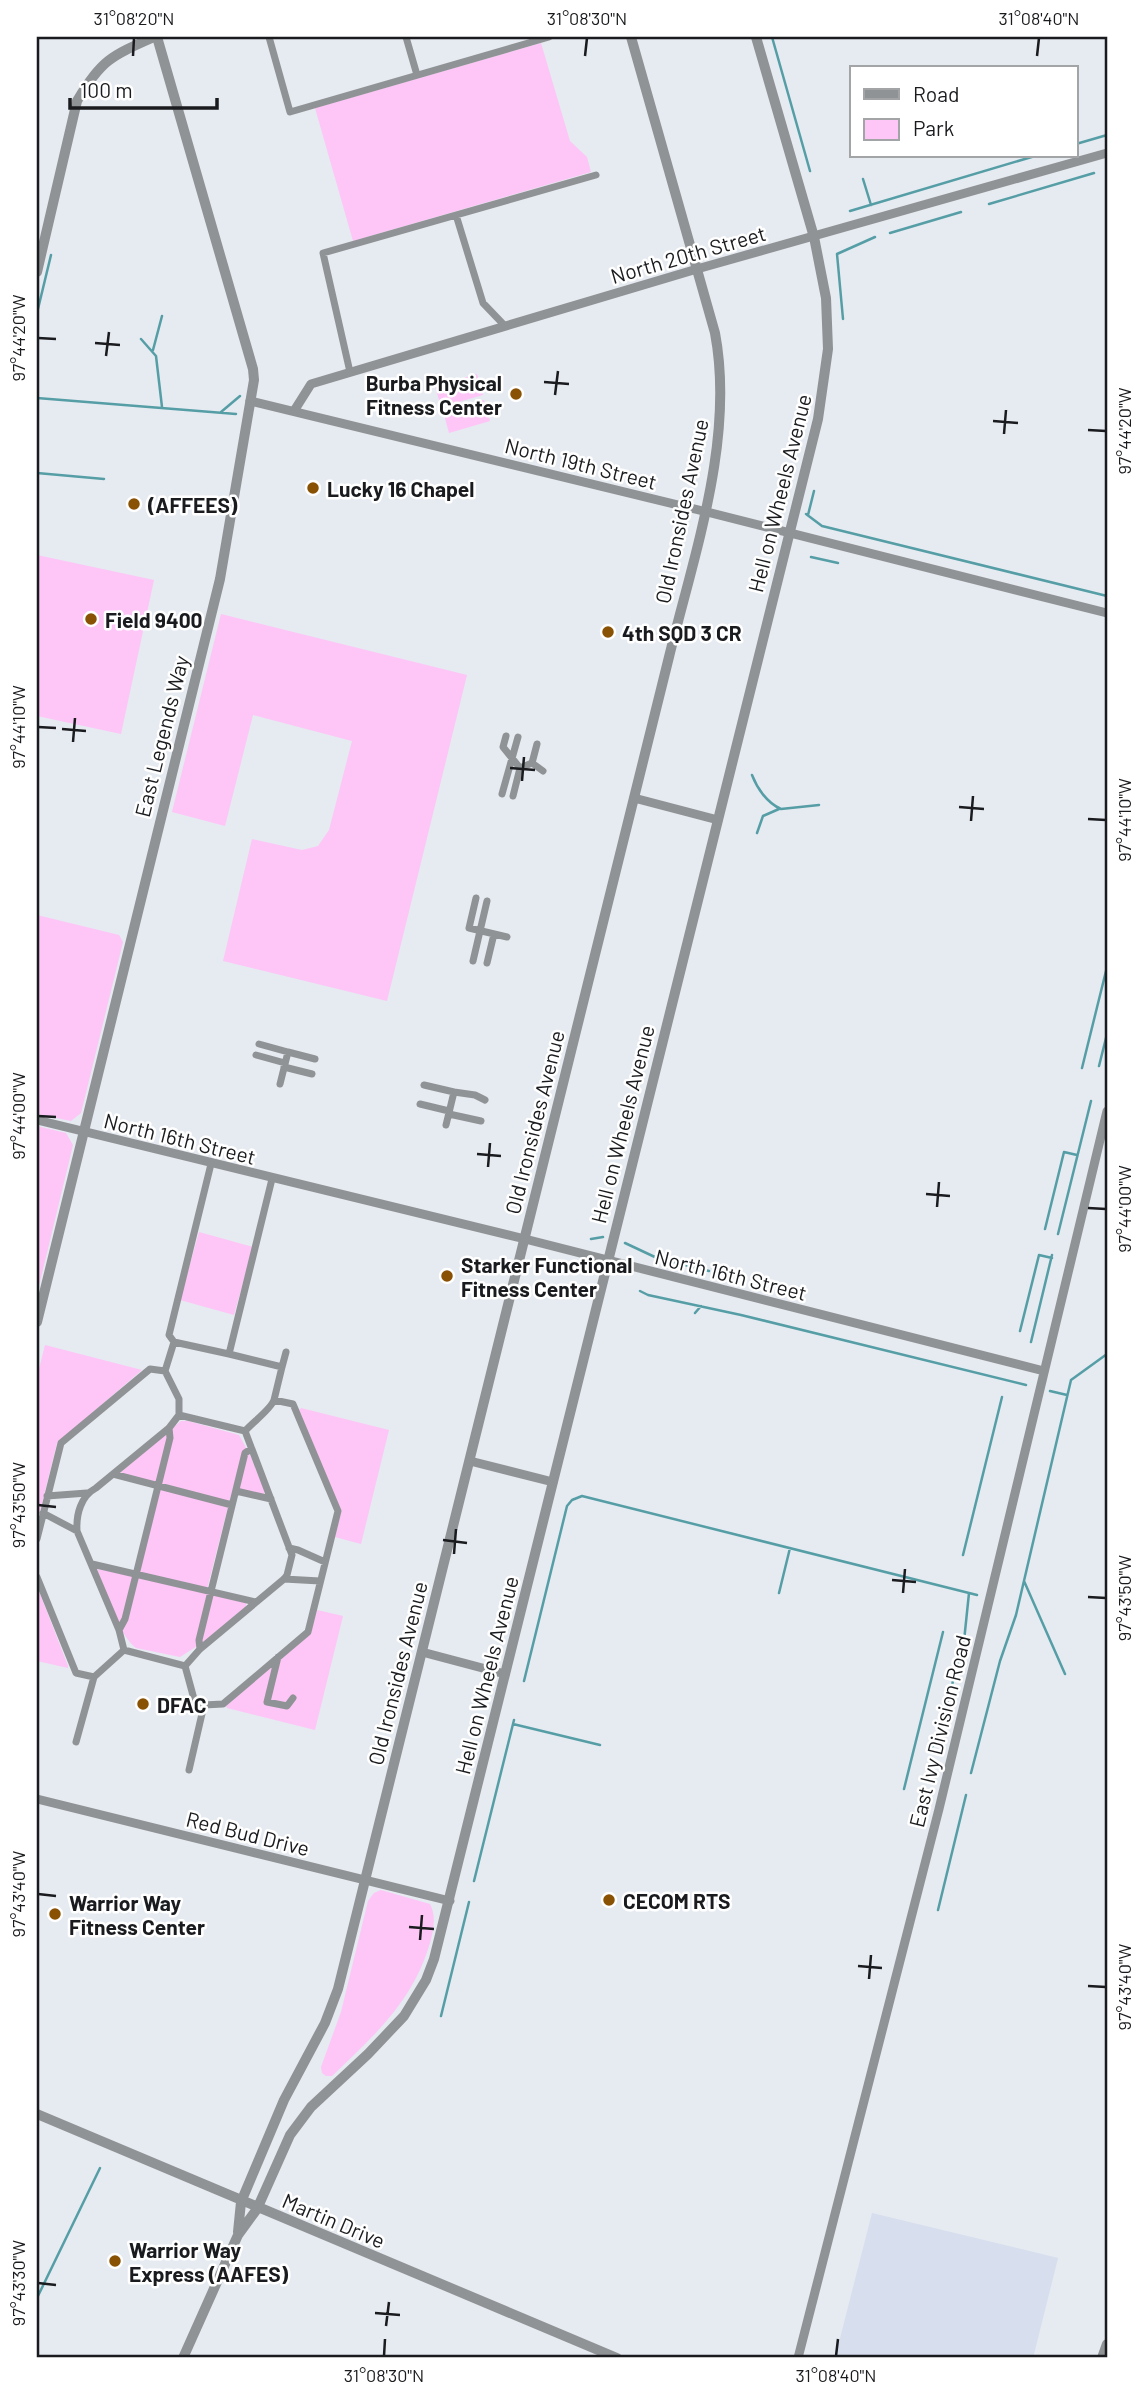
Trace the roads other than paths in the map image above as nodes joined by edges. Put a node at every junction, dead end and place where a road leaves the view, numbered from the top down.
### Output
1 (155, 37) edge
2 (269, 37) edge
3 (406, 37) edge
4 (549, 37) edge
5 (631, 37) edge
6 (756, 37) edge
7 (417, 75) junction
8 (1107, 153) edge
9 (596, 175) dead end
10 (456, 215) junction
11 (814, 237) junction
12 (40, 242) edge
13 (697, 269) junction
14 (37, 272) edge
15 (505, 326) junction
16 (350, 372) junction
17 (250, 401) junction
18 (294, 411) junction
19 (705, 512) junction
20 (789, 533) junction
21 (1107, 613) edge
22 (506, 736) dead end
23 (518, 737) dead end
24 (537, 744) dead end
25 (513, 760) junction
26 (532, 763) junction
27 (520, 768) junction
28 (543, 771) dead end
29 (502, 794) dead end
30 (513, 796) dead end
31 (634, 798) junction
32 (718, 820) junction
33 (476, 898) dead end
34 (487, 901) dead end
35 (480, 930) junction
36 (494, 934) junction
37 (507, 937) dead end
38 (473, 961) dead end
39 (487, 962) dead end
40 (260, 1044) dead end
41 (288, 1052) junction
42 (256, 1055) dead end
43 (315, 1059) dead end
44 (285, 1065) junction
45 (312, 1074) dead end
46 (280, 1084) dead end
47 (424, 1085) dead end
48 (454, 1092) junction
49 (485, 1100) dead end
50 (420, 1104) dead end
51 (1107, 1111) edge
52 (449, 1112) junction
53 (37, 1120) edge
54 (481, 1121) dead end
55 (446, 1125) dead end
56 (83, 1131) junction
57 (211, 1164) junction
58 (272, 1179) junction
59 (525, 1239) junction
60 (608, 1261) junction
61 (37, 1322) edge
62 (174, 1342) junction
63 (286, 1352) dead end
64 (229, 1354) junction
65 (282, 1367) junction
66 (165, 1371) junction
67 (1044, 1371) junction
68 (274, 1400) junction
69 (179, 1415) junction
70 (169, 1428) junction
71 (246, 1431) junction
72 (251, 1449) junction
73 (470, 1461) junction
74 (113, 1474) junction
75 (553, 1482) junction
76 (158, 1486) junction
77 (236, 1490) junction
78 (87, 1493) junction
79 (271, 1499) junction
80 (43, 1504) edge
81 (232, 1505) junction
82 (77, 1531) junction
83 (37, 1539) edge
84 (289, 1548) junction
85 (325, 1563) junction
86 (92, 1564) junction
87 (136, 1573) junction
88 (37, 1577) edge
89 (284, 1579) junction
90 (320, 1581) junction
91 (211, 1591) junction
92 (256, 1602) junction
93 (119, 1630) junction
94 (200, 1649) junction
95 (124, 1650) junction
96 (422, 1652) junction
97 (278, 1657) junction
98 (185, 1665) junction
99 (505, 1674) junction
100 (94, 1677) junction
101 (293, 1699) dead end
102 (204, 1706) junction
103 (76, 1742) dead end
104 (189, 1770) dead end
105 (37, 1799) edge
106 (365, 1879) junction
107 (450, 1901) junction
108 (37, 2115) edge
109 (241, 2202) junction
110 (257, 2209) junction
111 (237, 2235) junction
112 (1107, 2344) edge
113 (183, 2358) edge
114 (617, 2358) edge
115 (798, 2358) edge
116 (1102, 2358) edge

1 - 12 street
1 - 17 street, East Legends Way
2 - 7 street
3 - 7 street
4 - 7 street
5 - 13 street, Old Ironsides Avenue
6 - 11 street, Hell on Wheels Avenue
8 - 11 street, North 20th Street
9 - 10 street
10 - 15 street
10 - 16 street
11 - 13 street, North 20th Street
11 - 20 street, Hell on Wheels Avenue
12 - 14 street
13 - 15 street, North 20th Street
13 - 19 street, Old Ironsides Avenue
15 - 16 street, North 20th Street
16 - 18 street, North 20th Street
17 - 18 street, North 19th Street
17 - 56 street, East Legends Way
18 - 19 street, North 19th Street
19 - 20 street, North 19th Street
19 - 31 street, Old Ironsides Avenue
20 - 21 street, North 19th Street
20 - 32 street, Hell on Wheels Avenue
22 - 25 street
23 - 25 street
24 - 26 street
25 - 27 street
25 - 29 street
26 - 27 street
26 - 28 street
27 - 30 street
31 - 32 street
31 - 59 street, Old Ironsides Avenue
32 - 60 street, Hell on Wheels Avenue
33 - 35 street
34 - 35 street
35 - 36 street
35 - 38 street
36 - 37 street
36 - 39 street
40 - 41 street
41 - 43 street
41 - 44 street
42 - 44 street
44 - 45 street
44 - 46 street
47 - 48 street
48 - 49 street
48 - 52 street
50 - 52 street
51 - 67 street, East Ivy Division Road
52 - 54 street
52 - 55 street
53 - 56 street, North 16th Street
56 - 57 street, North 16th Street
56 - 61 street, East Legends Way
57 - 58 street, North 16th Street
57 - 62 street
58 - 59 street, North 16th Street
58 - 64 street
59 - 60 street, North 16th Street
59 - 73 street, Old Ironsides Avenue
60 - 67 street, North 16th Street
60 - 75 street, Hell on Wheels Avenue
62 - 64 street
62 - 66 street
63 - 65 street
64 - 65 street
65 - 68 street
66 - 69 street
66 - 80 street
67 - 115 street, East Ivy Division Road
68 - 71 street
68 - 85 street
69 - 70 street
69 - 71 street
70 - 74 street
70 - 76 street
71 - 72 street
72 - 77 street
72 - 79 street
73 - 75 street
73 - 96 street, Old Ironsides Avenue
74 - 76 street
74 - 78 street
75 - 99 street, Hell on Wheels Avenue
76 - 81 street
76 - 87 street
77 - 79 street
77 - 81 street
78 - 80 street
78 - 82 street
79 - 84 street
80 - 82 street
80 - 83 street
81 - 91 street
82 - 86 street
84 - 85 street
84 - 89 street
85 - 90 street
86 - 87 street
86 - 93 street
87 - 91 street
87 - 93 street
88 - 100 street
89 - 90 street
89 - 92 street
90 - 97 street
91 - 92 street
91 - 94 street
92 - 94 street
93 - 95 street
94 - 98 street
95 - 98 street
95 - 100 street
96 - 99 street
96 - 106 street, Old Ironsides Avenue
97 - 101 street
97 - 102 street
98 - 102 street
99 - 107 street, Hell on Wheels Avenue
100 - 103 street
102 - 104 street
105 - 106 street, Red Bud Drive
106 - 107 street, Red Bud Drive
106 - 109 street, Old Ironsides Avenue
107 - 110 street, Hell on Wheels Avenue
108 - 109 street, Martin Drive
109 - 110 street, Martin Drive
109 - 111 street, Old Ironsides Avenue
110 - 111 street, Hell on Wheels Avenue
110 - 114 street, Martin Drive
111 - 113 street
112 - 116 street

